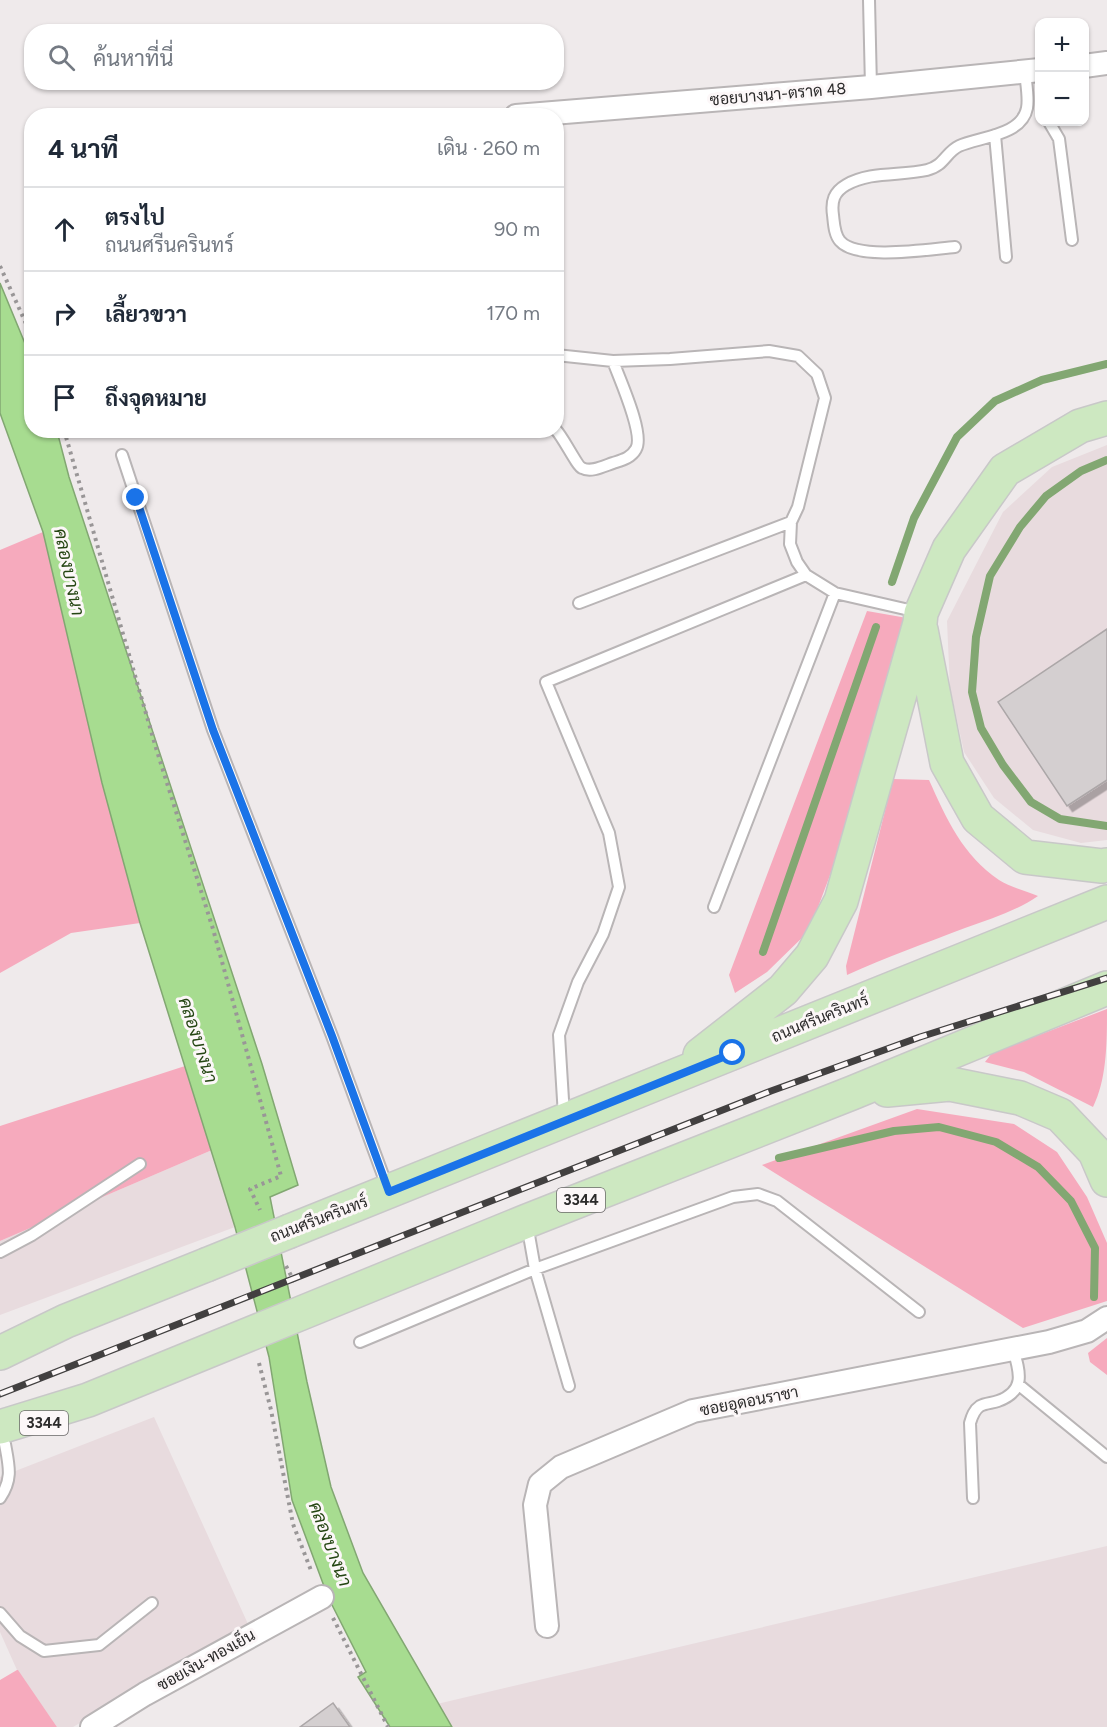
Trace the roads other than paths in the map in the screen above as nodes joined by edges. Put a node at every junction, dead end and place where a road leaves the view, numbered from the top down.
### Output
1 (869, 0) edge
2 (1107, 63) edge
3 (1089, 65) edge
4 (1032, 71) edge
5 (871, 87) junction
6 (1027, 109) junction
7 (564, 112) edge
8 (1035, 113) edge
9 (1052, 126) edge
10 (995, 135) junction
11 (1072, 240) dead end
12 (955, 247) dead end
13 (1006, 257) dead end
14 (564, 356) edge
15 (613, 361) junction
16 (1107, 418) edge
17 (562, 438) edge
18 (122, 455) dead end
19 (792, 522) junction
20 (806, 575) junction
21 (835, 593) junction
22 (579, 603) dead end
23 (920, 618) junction
24 (1107, 865) edge
25 (1107, 902) edge
26 (714, 907) dead end
27 (1107, 988) edge
28 (668, 1080) junction
29 (852, 1094) junction
30 (564, 1121) junction
31 (140, 1164) dead end
32 (1107, 1180) edge
33 (389, 1192) junction
34 (527, 1221) junction
35 (0, 1252) edge
36 (535, 1269) junction
37 (919, 1312) dead end
38 (1107, 1318) edge
39 (66, 1321) junction
40 (0, 1336) edge
41 (360, 1342) dead end
42 (1013, 1350) junction
43 (0, 1353) edge
44 (1019, 1385) junction
45 (569, 1386) dead end
46 (2, 1439) edge
47 (1107, 1457) edge
48 (0, 1498) edge
49 (973, 1498) dead end
50 (322, 1597) road end
51 (152, 1603) dead end
52 (0, 1614) edge
53 (548, 1626) dead end
54 (92, 1727) edge

1 - 5 lane
2 - 3 street
4 - 5 street, ซอยบางนา-ตราด 48
4 - 6 lane
5 - 7 street, ซอยบางนา-ตราด 48
6 - 8 lane
6 - 10 lane
9 - 11 lane
10 - 12 lane
10 - 13 lane
14 - 15 lane
15 - 17 lane
15 - 19 lane
16 - 23 main road
18 - 33 lane
19 - 20 lane
19 - 22 lane
20 - 21 lane
20 - 30 lane
21 - 23 lane
21 - 26 lane
23 - 24 main road
23 - 28 main road
25 - 28 main road, ถนนศรีนครินทร์
27 - 29 main road, 3344
28 - 30 main road, ถนนศรีนครินทร์
29 - 32 main road
29 - 34 main road, 3344
30 - 33 main road, ถนนศรีนครินทร์
31 - 35 lane
33 - 39 main road, ถนนศรีนครินทร์, bridge
34 - 36 lane
34 - 46 main road, 3344
36 - 37 lane
36 - 41 lane
36 - 45 lane
38 - 42 street, ซอยอุดอนราชา
39 - 40 main road, ถนนศรีนครินทร์
39 - 43 main road, ถนนศรีนครินทร์
42 - 44 lane
42 - 53 street, ซอยอุดอนราชา
44 - 47 lane
44 - 49 lane
46 - 48 lane
50 - 54 street, ซอยเงิน-ทองเย็น
51 - 52 lane

